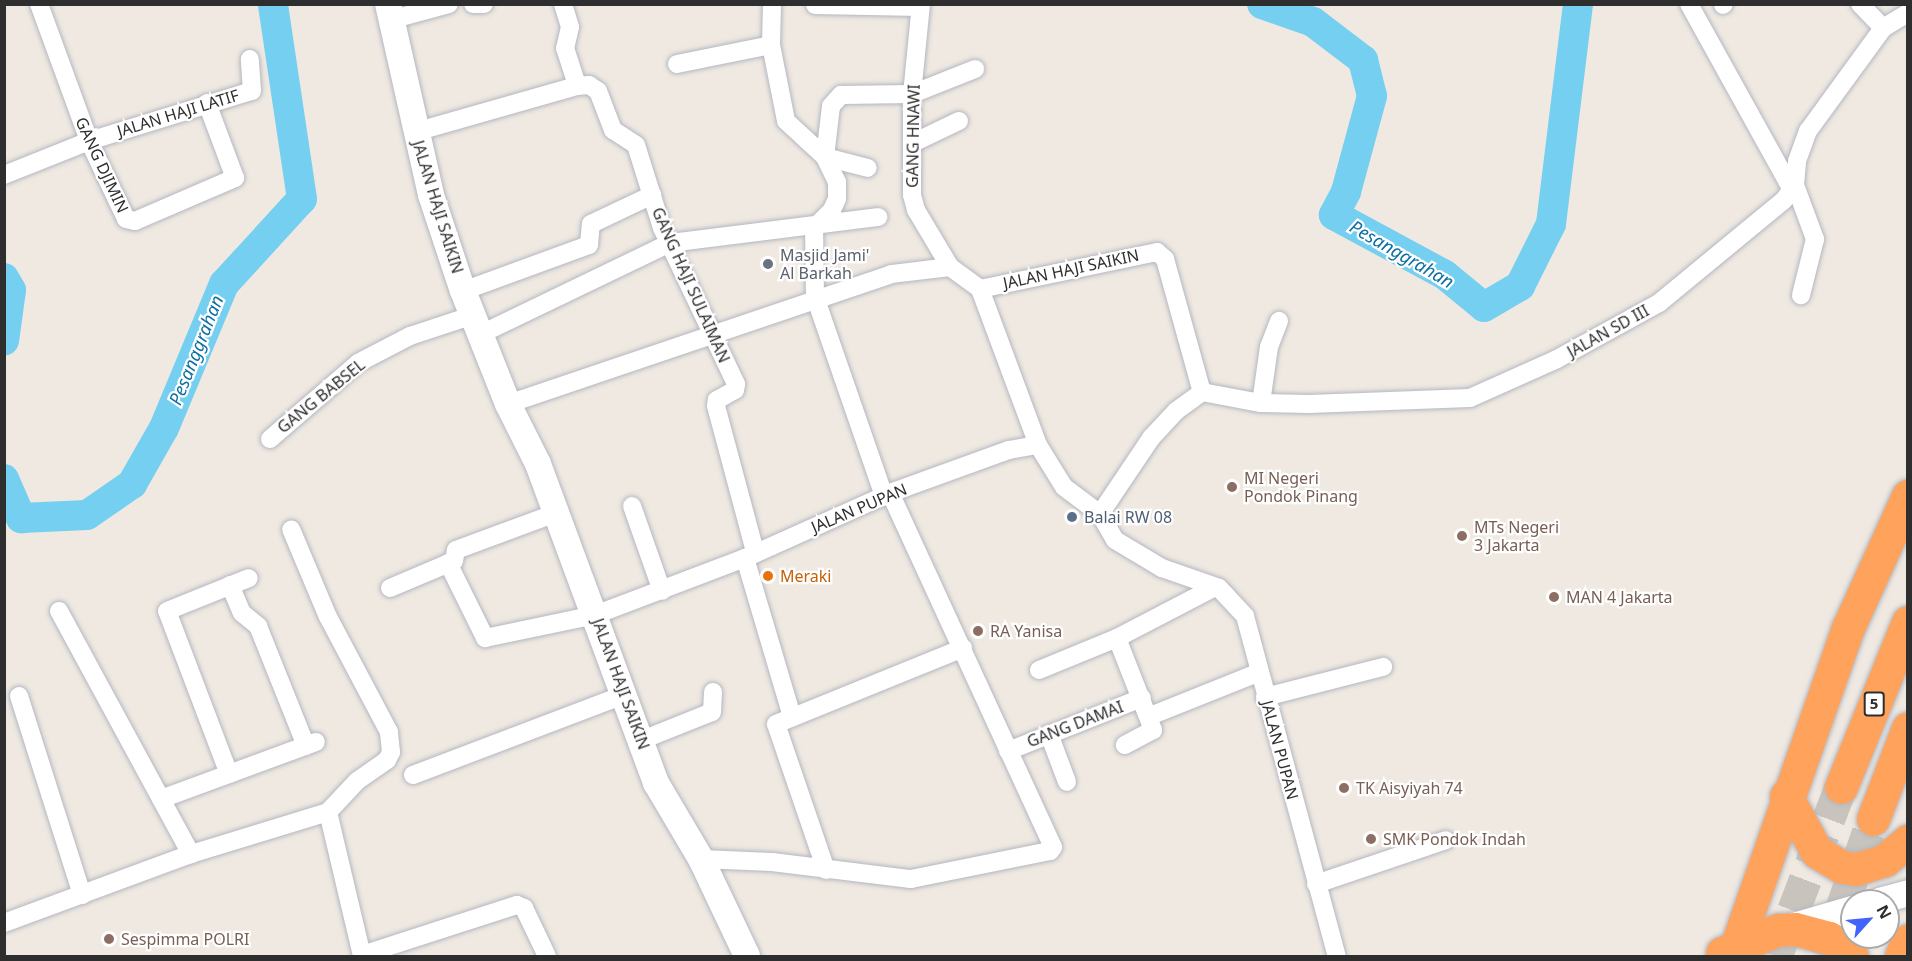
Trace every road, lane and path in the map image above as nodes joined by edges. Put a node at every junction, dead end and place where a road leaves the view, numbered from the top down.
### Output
1 (39, 4) edge
2 (448, 4) edge
3 (473, 4) edge
4 (484, 4) edge
5 (563, 4) edge
6 (772, 4) edge
7 (1689, 4) edge
8 (1860, 4) edge
9 (815, 5) edge
10 (921, 6) edge
11 (389, 12) edge
12 (1908, 13) edge
13 (1883, 28) junction
14 (771, 45) junction
15 (250, 59) dead end
16 (678, 64) dead end
17 (975, 69) dead end
18 (577, 86) junction
19 (912, 94) junction
20 (207, 104) junction
21 (959, 121) dead end
22 (415, 132) junction
23 (89, 141) junction
24 (913, 142) junction
25 (825, 157) junction
26 (868, 168) dead end
27 (4, 175) edge
28 (1793, 188) junction
29 (652, 195) junction
30 (878, 217) dead end
31 (814, 228) junction
32 (670, 243) junction
33 (950, 267) junction
34 (980, 289) junction
35 (463, 291) junction
36 (1801, 295) dead end
37 (815, 297) junction
38 (1279, 321) dead end
39 (477, 324) junction
40 (712, 334) junction
41 (1202, 392) junction
42 (1261, 402) junction
43 (508, 404) junction
44 (270, 439) dead end
45 (1038, 445) junction
46 (887, 495) junction
47 (1908, 496) edge
48 (632, 506) dead end
49 (556, 513) junction
50 (1100, 514) junction
51 (291, 529) dead end
52 (750, 555) junction
53 (448, 563) junction
54 (249, 578) dead end
55 (230, 585) junction
56 (1215, 587) junction
57 (390, 588) dead end
58 (662, 591) junction
59 (59, 611) dead end
60 (595, 615) junction
61 (1908, 621) edge
62 (1117, 638) junction
63 (963, 648) junction
64 (1383, 667) dead end
65 (1039, 670) dead end
66 (1260, 672) junction
67 (713, 692) dead end
68 (626, 694) junction
69 (19, 696) dead end
70 (1265, 697) junction
71 (1142, 698) junction
72 (1150, 716) junction
73 (792, 717) junction
74 (1908, 728) edge
75 (1049, 734) junction
76 (642, 740) junction
77 (1125, 745) dead end
78 (1008, 751) junction
79 (229, 774) junction
80 (413, 775) dead end
81 (1067, 782) dead end
82 (1841, 787) tunnel mouth
83 (1786, 796) junction
84 (161, 799) junction
85 (328, 812) junction
86 (1874, 819) tunnel mouth
87 (1446, 840) dead end
88 (1908, 841) edge
89 (191, 854) junction
90 (701, 859) junction
91 (826, 870) junction
92 (1316, 884) junction
93 (82, 895) junction
94 (1840, 912) edge
95 (6, 916) edge
96 (1778, 930) junction
97 (1908, 940) edge
98 (1908, 951) edge
99 (1727, 954) edge
100 (362, 956) edge
101 (1901, 956) edge
102 (547, 957) edge
103 (747, 957) edge
104 (1337, 957) edge
105 (1852, 957) edge

1 - 23 street, GANG DJIMIN
2 - 11 street
3 - 4 street
5 - 18 street
6 - 14 street
7 - 28 street
8 - 13 street
9 - 10 street
10 - 19 street, GANG HNAWI
11 - 22 street, JALAN HAJI SAIKIN
12 - 13 street
13 - 28 street
14 - 16 street
14 - 25 street
15 - 20 street, JALAN HAJI LATIF
17 - 19 street
18 - 22 street
18 - 29 street, GANG HAJI SULAIMAN
19 - 24 street, GANG HNAWI
19 - 25 street
20 - 23 street, JALAN HAJI LATIF
20 - 23 street, GANG DJIMIN
21 - 24 street
22 - 35 street, JALAN HAJI SAIKIN
23 - 27 street, JALAN HAJI LATIF
24 - 33 street, GANG HNAWI
25 - 26 street
25 - 31 street
28 - 36 street
28 - 42 street, JALAN SD III
29 - 32 street, GANG HAJI SULAIMAN
29 - 35 street
30 - 31 street
31 - 32 street
31 - 37 street
32 - 39 street
32 - 40 street, GANG HAJI SULAIMAN
33 - 34 street, GANG HNAWI
33 - 37 street
34 - 41 street, JALAN HAJI SAIKIN
34 - 45 street
35 - 39 street, JALAN HAJI SAIKIN
37 - 40 street
37 - 46 street
38 - 42 street
39 - 43 street, JALAN HAJI SAIKIN
39 - 44 street, GANG BABSEL
40 - 43 street
40 - 52 street, GANG HAJI SULAIMAN
41 - 42 street, JALAN SD III
41 - 50 street
43 - 49 street, JALAN HAJI SAIKIN
45 - 46 street, JALAN PUPAN
45 - 50 street, JALAN PUPAN
46 - 52 street, JALAN PUPAN
46 - 63 street
47 - 83 highway
48 - 58 street
49 - 53 street
49 - 60 street, JALAN HAJI SAIKIN
50 - 56 street, JALAN PUPAN
51 - 85 street
52 - 58 street, JALAN PUPAN
52 - 73 street
53 - 57 street
53 - 60 street, JALAN PUPAN
54 - 55 street
55 - 79 street
55 - 79 street
56 - 62 street
56 - 66 street, JALAN PUPAN
58 - 60 street, JALAN PUPAN
59 - 84 street
60 - 68 street, JALAN HAJI SAIKIN
61 - 82 highway, 5
62 - 65 street
62 - 71 street, GANG DAMAI
63 - 73 street
63 - 78 street
64 - 70 street
66 - 70 street, JALAN PUPAN
66 - 72 street, GANG DAMAI
67 - 76 street
68 - 76 street, JALAN HAJI SAIKIN
68 - 80 street
69 - 93 street
70 - 92 street, JALAN PUPAN
71 - 72 street, GANG DAMAI
71 - 75 street, GANG DAMAI
72 - 77 street
73 - 91 street
74 - 86 highway
75 - 78 street, GANG DAMAI
75 - 81 street
76 - 90 street, JALAN HAJI SAIKIN
78 - 91 street
79 - 84 street
83 - 88 highway
83 - 99 highway
84 - 89 street
85 - 89 street
85 - 100 street
87 - 92 street
89 - 93 street
90 - 91 street
90 - 103 street, JALAN HAJI SAIKIN
92 - 104 street, JALAN PUPAN
93 - 95 street
94 - 96 street
96 - 99 highway
96 - 105 highway
97 - 101 highway
98 - 101 street
100 - 102 street

